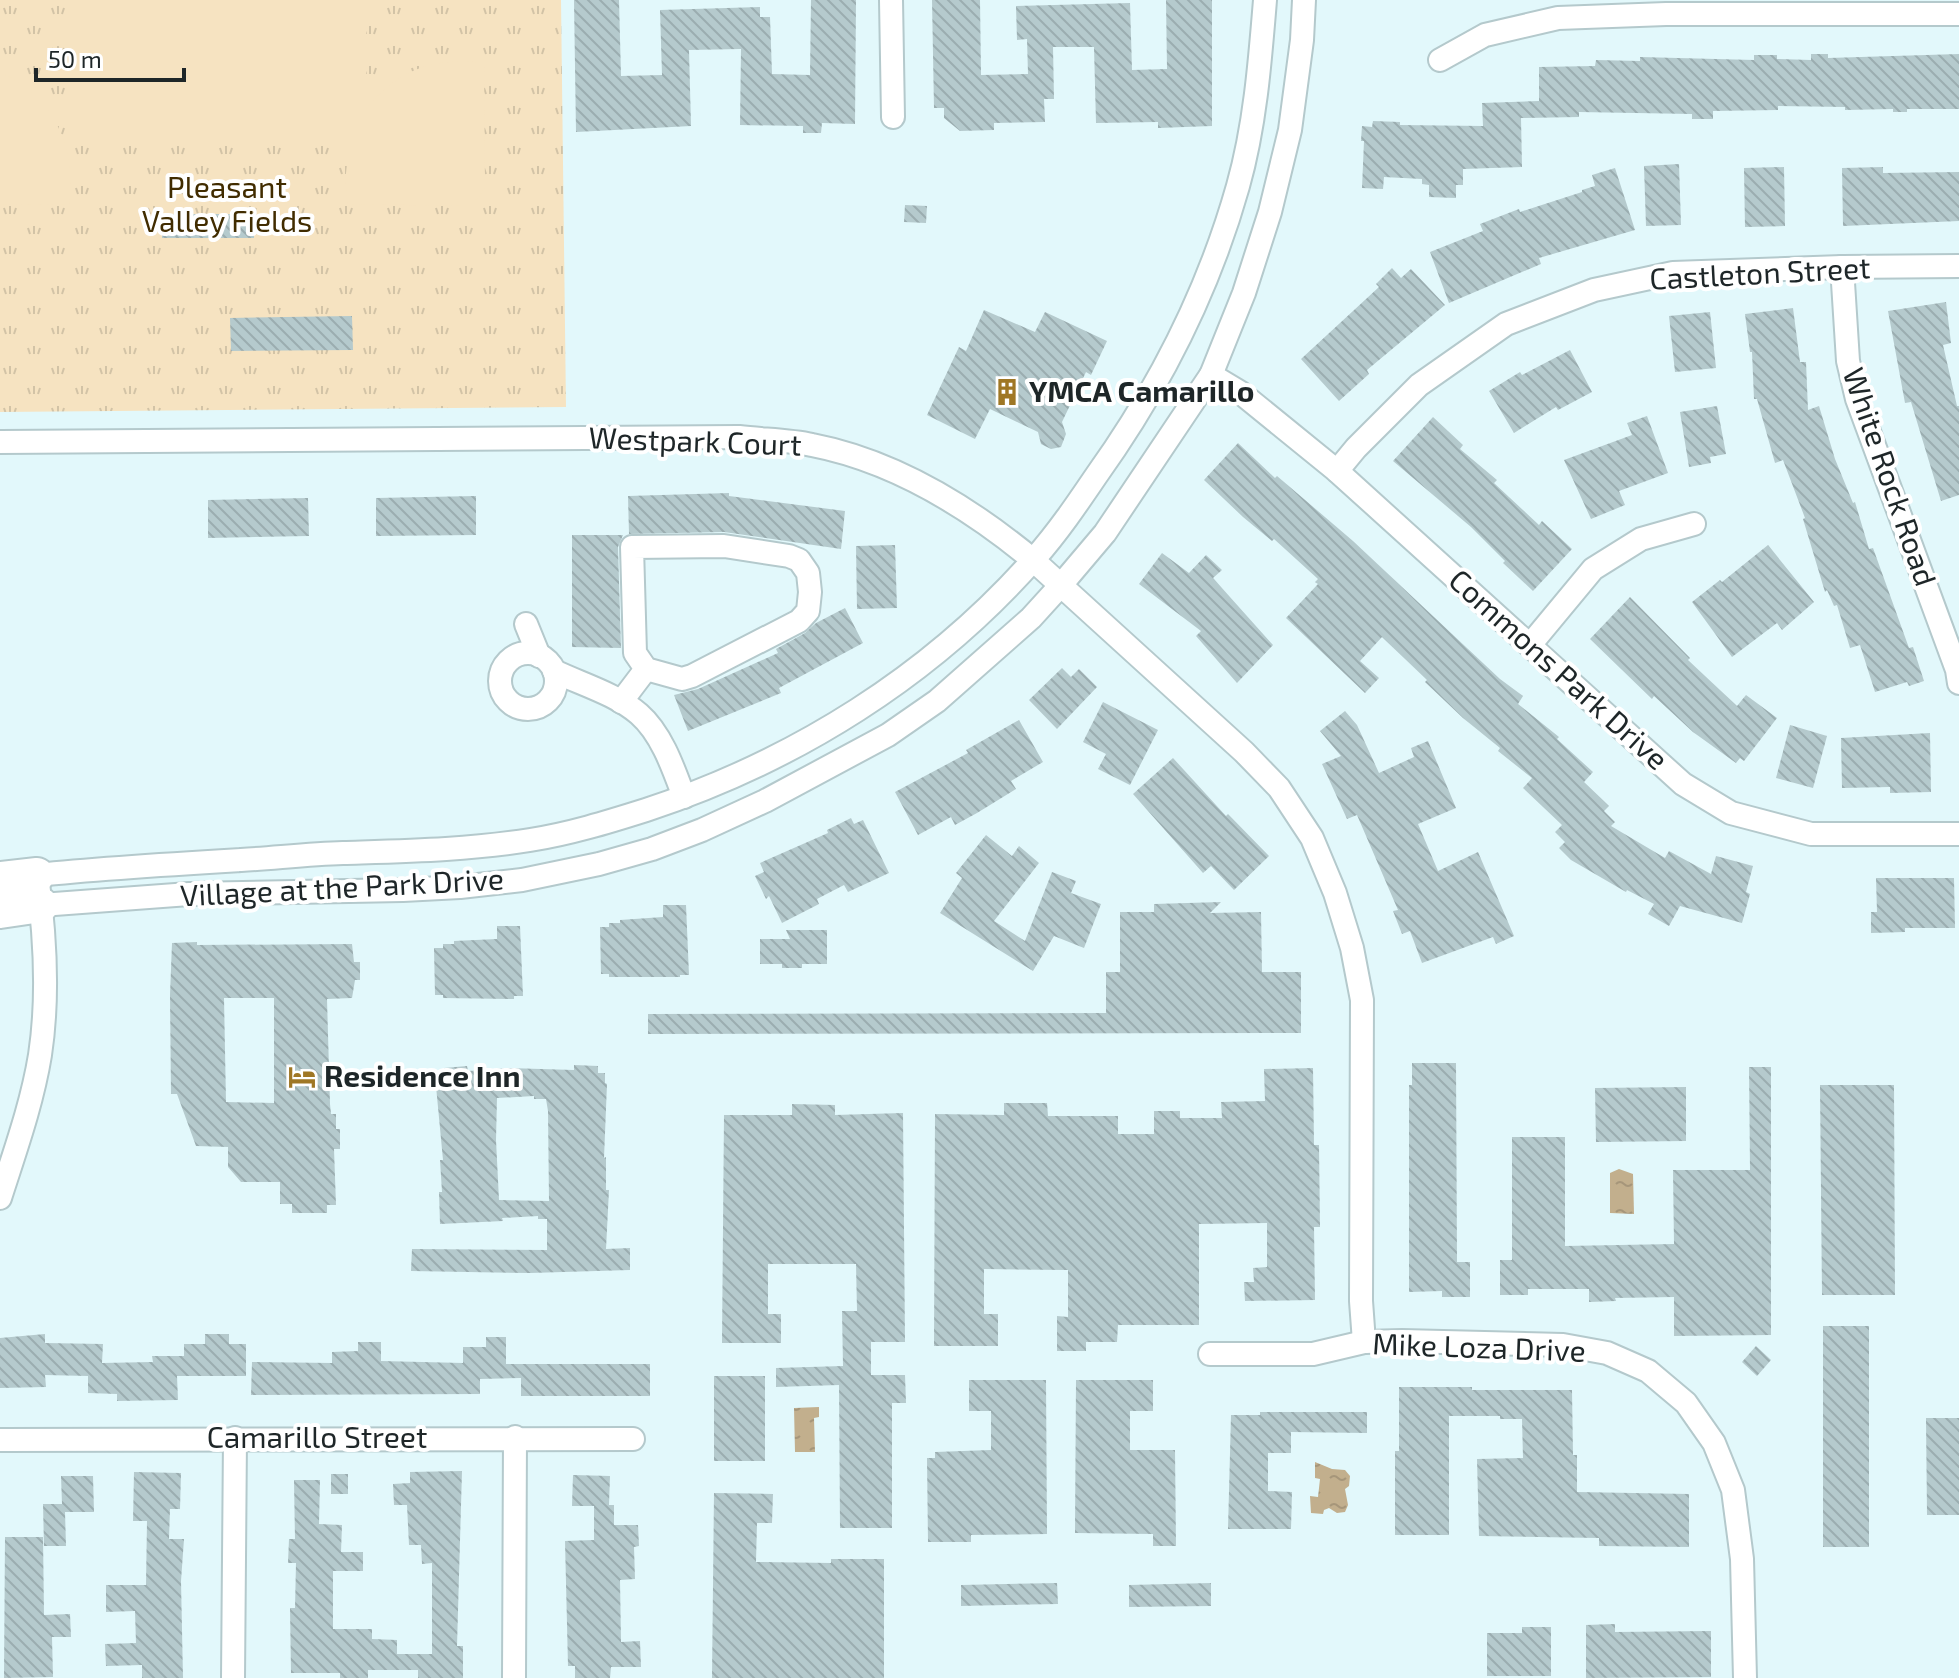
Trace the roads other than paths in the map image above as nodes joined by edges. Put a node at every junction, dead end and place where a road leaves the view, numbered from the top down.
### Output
1 (891, 0) edge
2 (1265, 0) edge
3 (1304, 0) edge
4 (1959, 14) edge
5 (1440, 60) dead end
6 (893, 117) dead end
7 (1959, 266) edge
8 (1842, 267) junction
9 (1211, 375) junction
10 (0, 442) edge
11 (1337, 471) junction
12 (1694, 524) dead end
13 (1033, 560) junction
14 (1061, 585) junction
15 (1530, 645) junction
16 (541, 669) dead end
17 (646, 669) junction
18 (1959, 683) edge
19 (621, 702) junction
20 (684, 797) junction
21 (1959, 834) edge
22 (0, 879) edge
23 (39, 890) junction
24 (0, 911) edge
25 (0, 1198) edge
26 (1364, 1342) junction
27 (1210, 1354) dead end
28 (515, 1437) junction
29 (235, 1438) junction
30 (633, 1439) dead end
31 (0, 1440) edge
32 (233, 1678) edge
33 (514, 1678) edge
34 (1745, 1678) edge

1 - 6 street
2 - 13 street, Village at the Park Drive
3 - 9 street, Village at the Park Drive
4 - 5 street
7 - 8 street, Castleton Street
8 - 11 street, Castleton Street
8 - 18 street, White Rock Road
9 - 11 street, Commons Park Drive
9 - 14 street, Village at the Park Drive
10 - 13 street, Westpark Court
11 - 15 street, Commons Park Drive
12 - 15 street
13 - 14 street, Westpark Court
13 - 20 street, Village at the Park Drive
14 - 23 street, Village at the Park Drive
14 - 26 street, Westpark Court
15 - 21 street, Commons Park Drive
16 - 19 street
17 - 17 street
17 - 19 street
19 - 20 street
20 - 23 street, Village at the Park Drive
22 - 23 highway
23 - 24 highway
23 - 25 street
26 - 27 street, Mike Loza Drive
26 - 34 street, Mike Loza Drive
28 - 29 street, Camarillo Street
28 - 30 street, Camarillo Street
28 - 33 street
29 - 31 street, Camarillo Street
29 - 32 street

